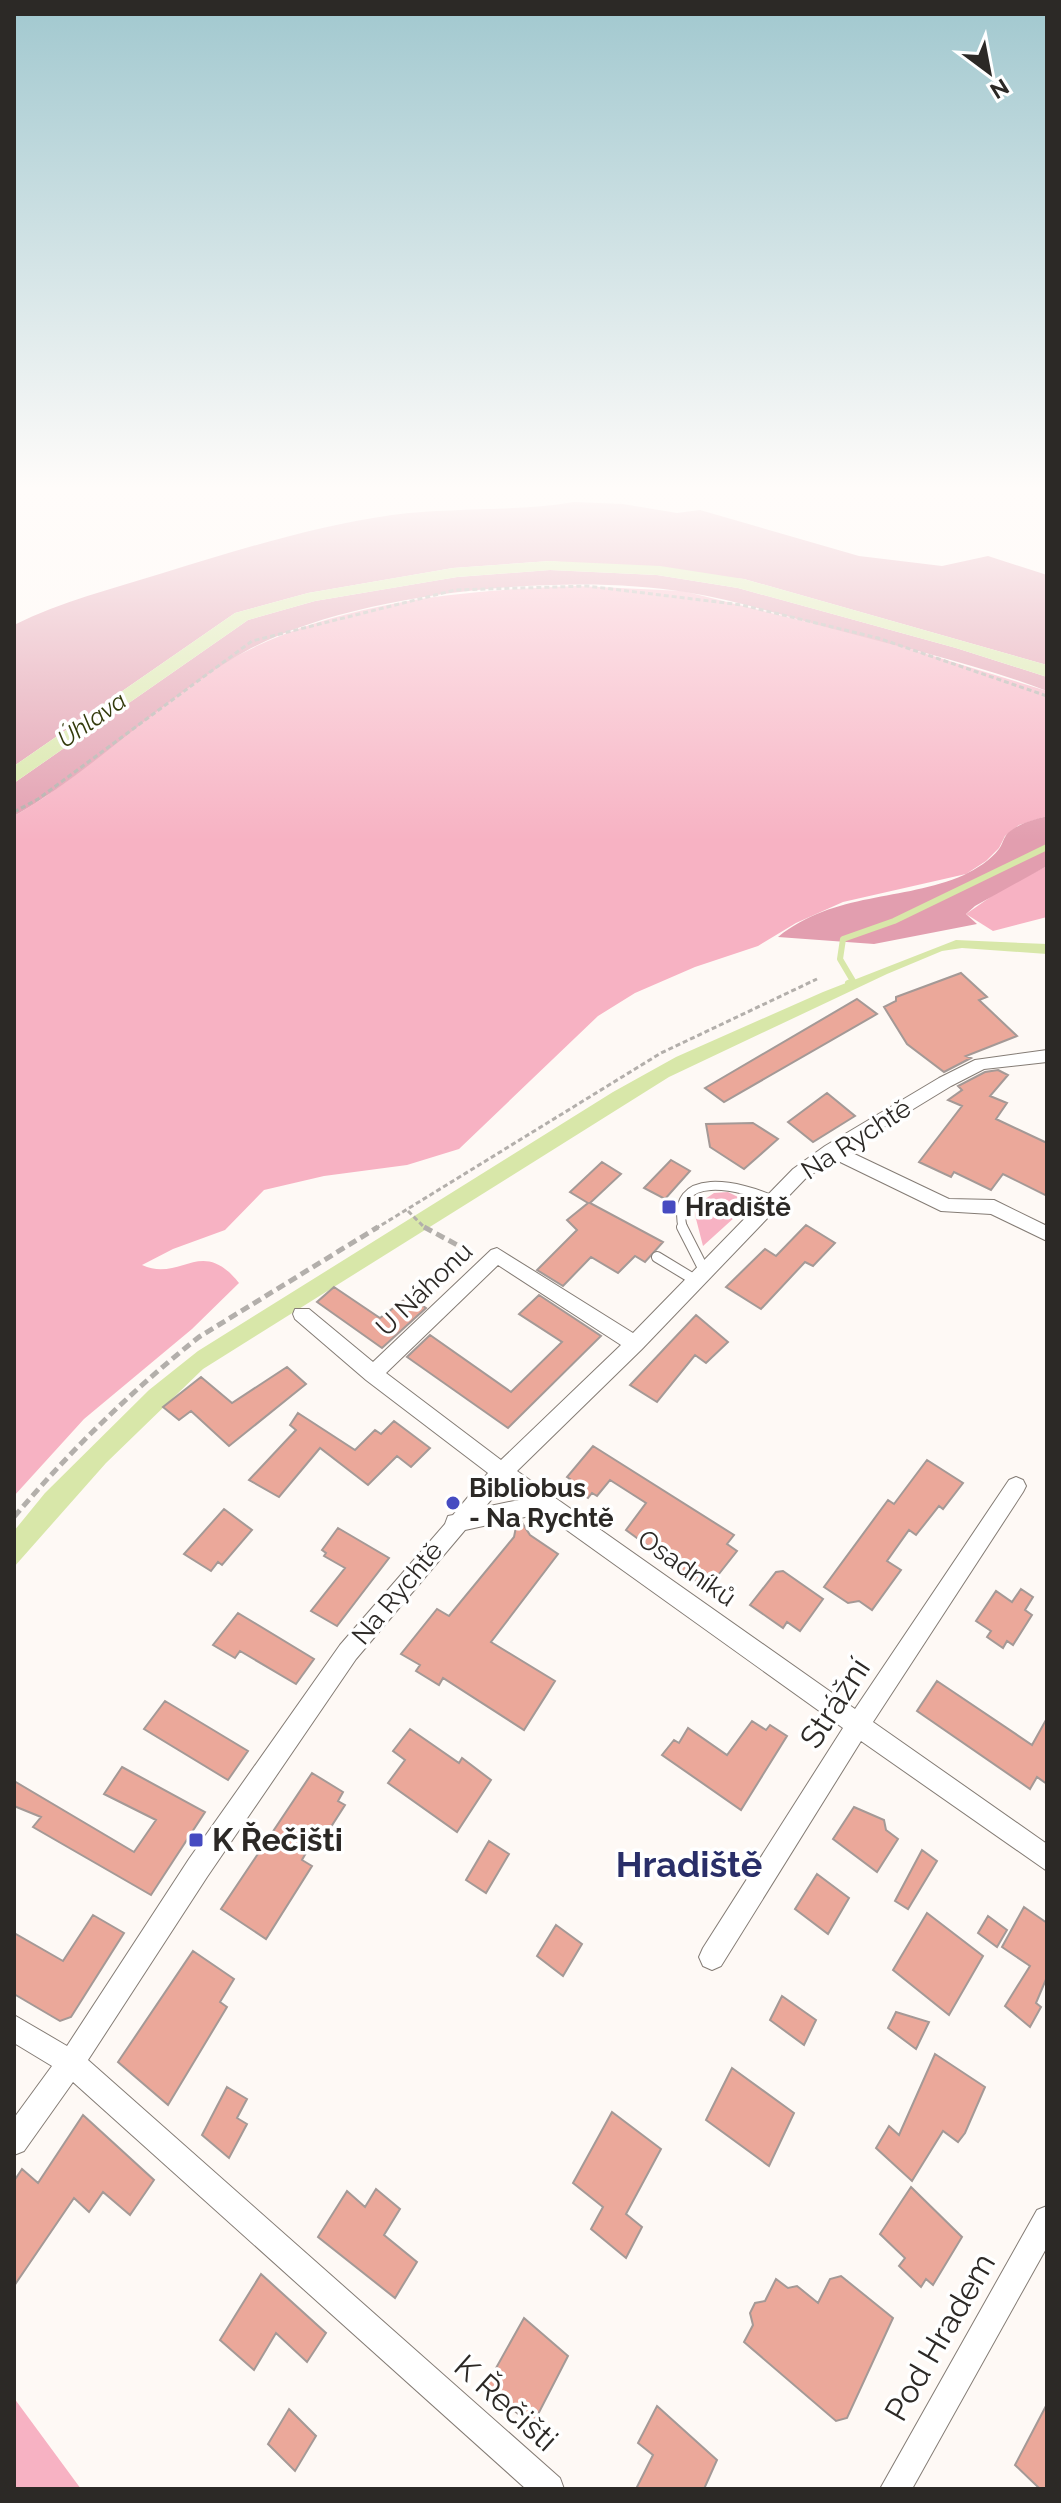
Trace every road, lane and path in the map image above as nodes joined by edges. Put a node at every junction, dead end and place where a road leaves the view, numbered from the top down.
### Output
1 (384, 608) edge
2 (754, 608) edge
3 (1047, 696) edge
4 (14, 812) edge
5 (817, 979) dead end
6 (1047, 1056) edge
7 (831, 1150) junction
8 (773, 1200) junction
9 (408, 1211) junction
10 (1047, 1234) edge
11 (657, 1257) dead end
12 (490, 1262) junction
13 (699, 1275) junction
14 (302, 1314) dead end
15 (635, 1344) junction
16 (373, 1374) junction
17 (502, 1472) junction
18 (1016, 1486) dead end
19 (546, 1503) junction
20 (14, 1517) edge
21 (455, 1523) junction
22 (859, 1723) junction
23 (1047, 1859) edge
24 (712, 1957) dead end
25 (14, 2028) edge
26 (71, 2063) junction
27 (14, 2141) edge
28 (1047, 2220) edge
29 (549, 2489) edge
30 (895, 2489) edge

1 - 4 path
2 - 3 path
5 - 9 path
6 - 7 street, Na Rychtě
7 - 8 street, Na Rychtě
7 - 10 street
8 - 13 street, Na Rychtě
8 - 13 lane
9 - 12 path
9 - 20 path
11 - 13 lane
12 - 15 street, U Náhonu
12 - 16 street, U Náhonu
13 - 15 street, Na Rychtě
14 - 16 street, Osadníků
15 - 17 street, Na Rychtě
16 - 17 street, Osadníků
17 - 19 street, Osadníků
17 - 21 street, Na Rychtě
18 - 22 street, Strážní
19 - 21 street
19 - 22 street, Osadníků
21 - 26 street, Na Rychtě
22 - 23 street, Osadníků
22 - 24 street, Strážní
25 - 26 street, K Řečišti
26 - 27 street, Na Rychtě
26 - 29 street, K Řečišti
28 - 30 street, Pod Hradem

